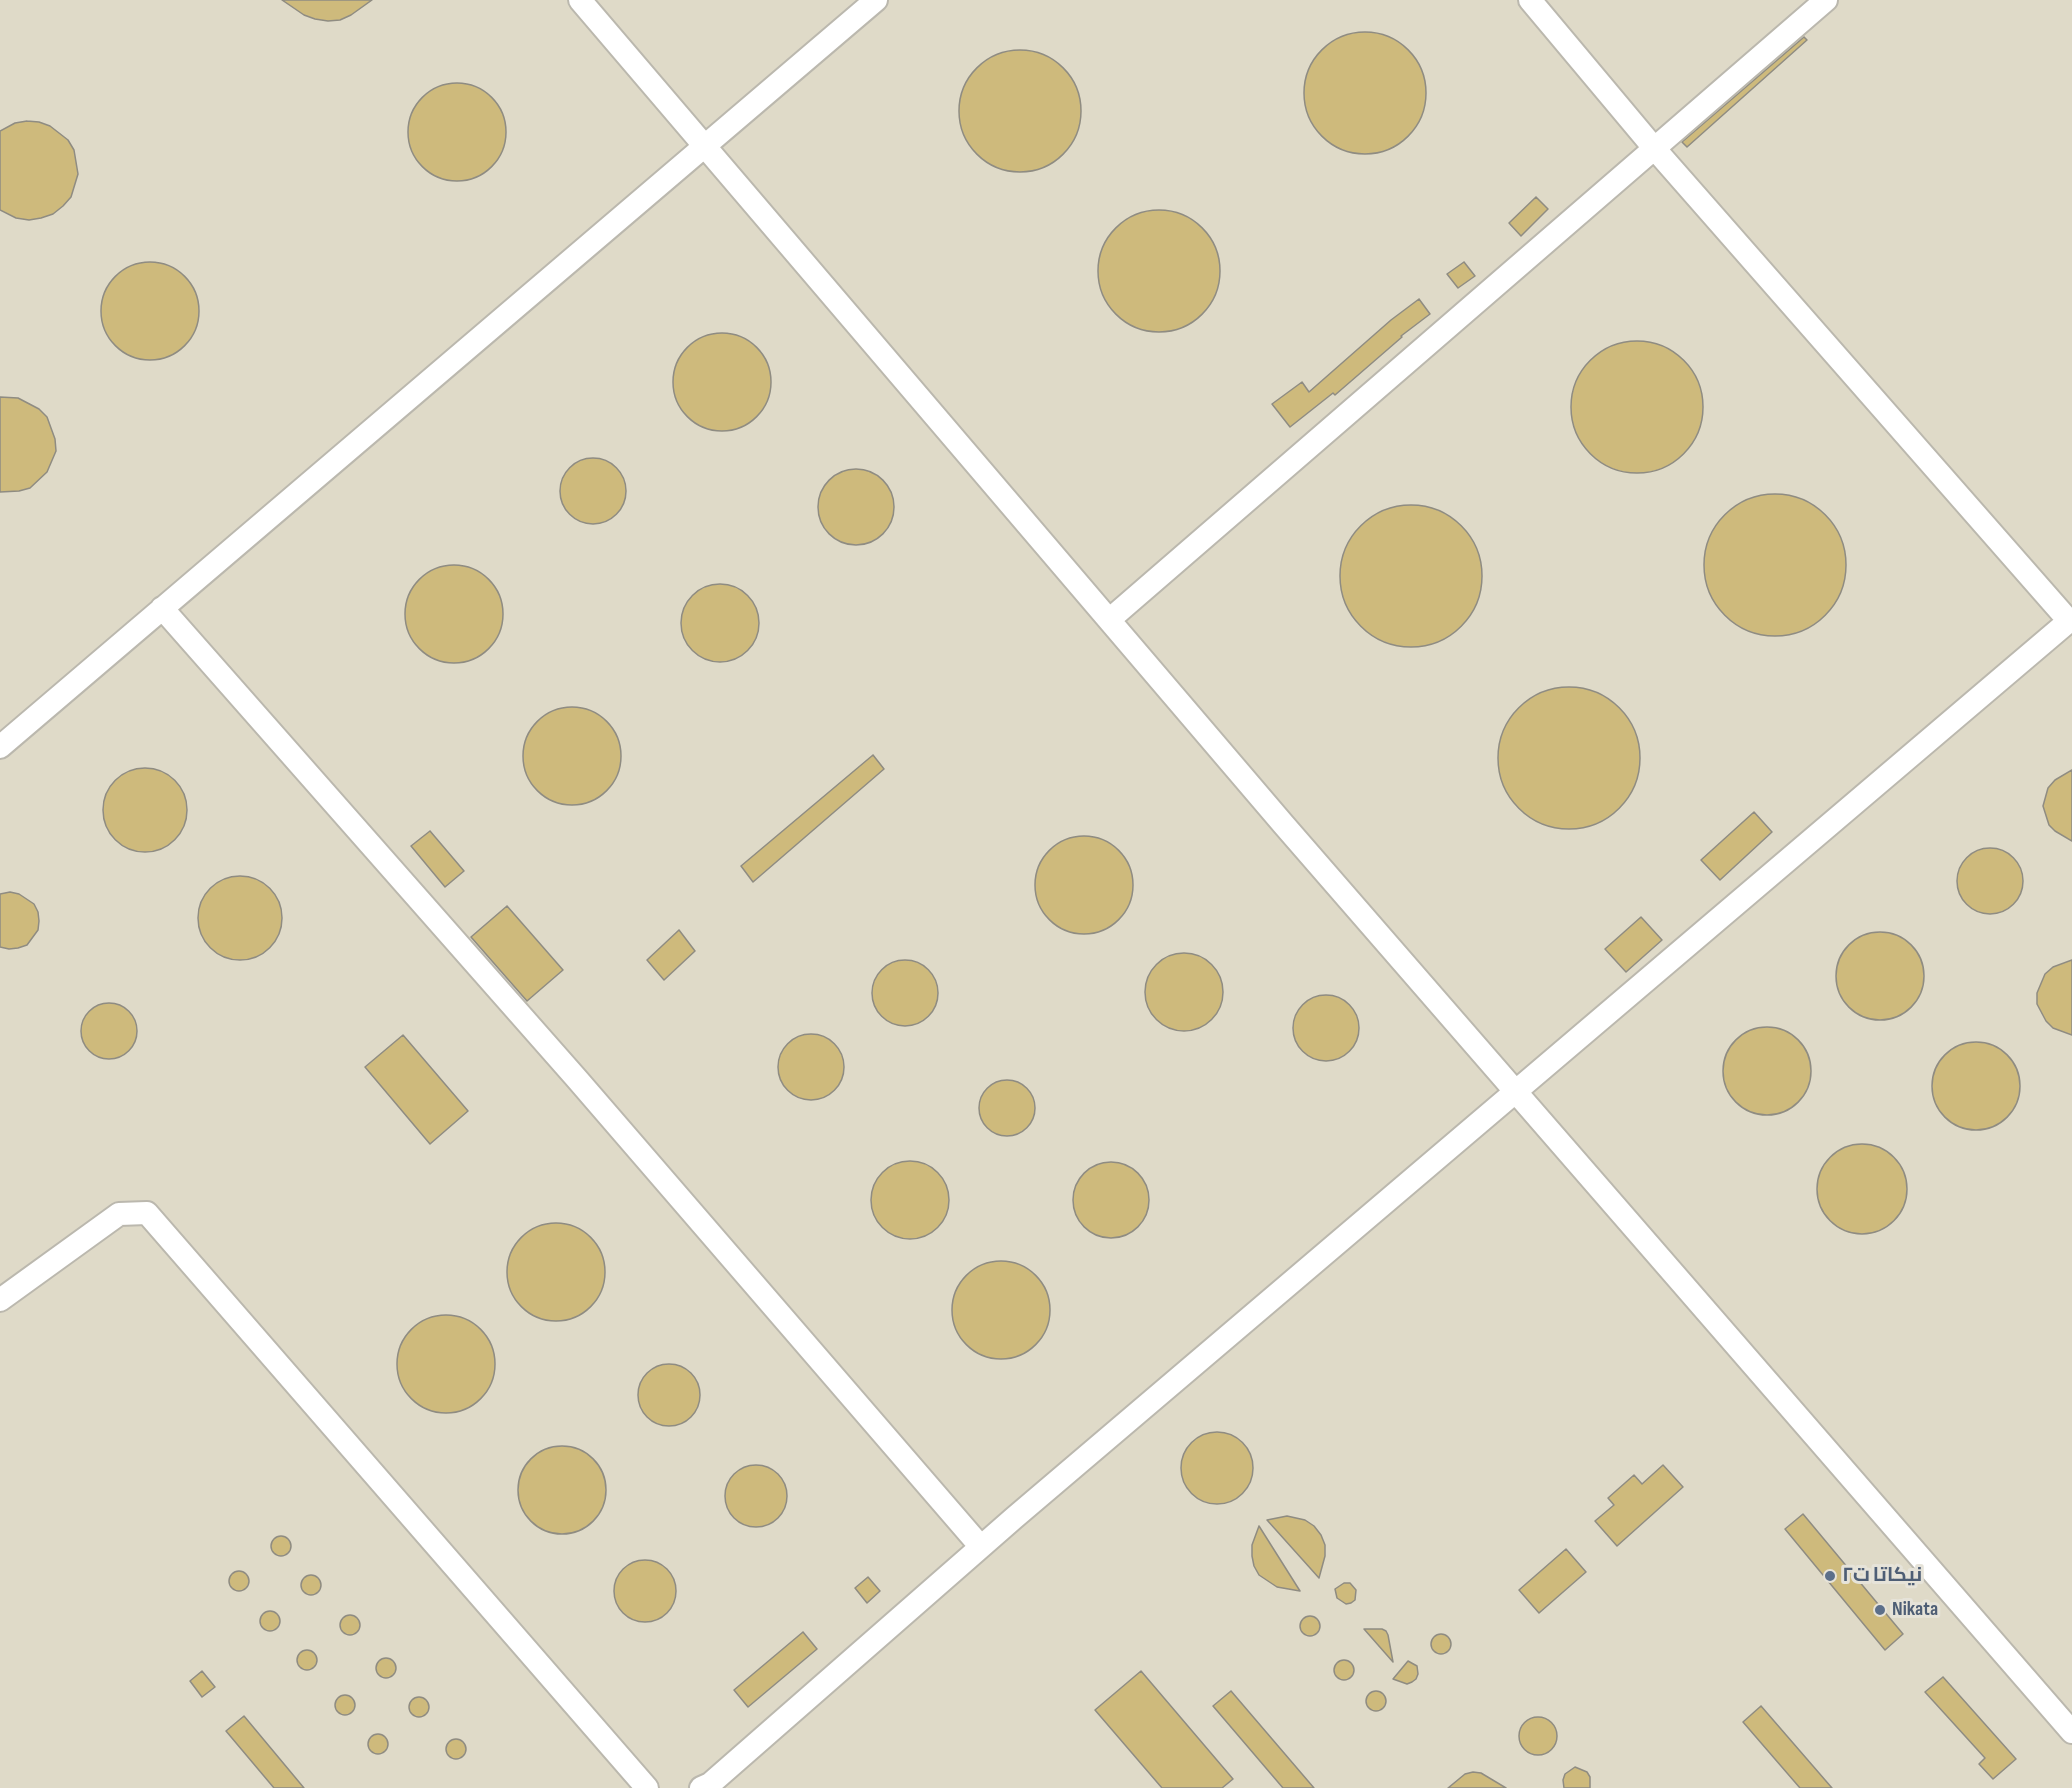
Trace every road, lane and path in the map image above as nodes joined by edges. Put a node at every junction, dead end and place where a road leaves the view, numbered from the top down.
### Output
1 (580, 0) edge
2 (876, 0) edge
3 (1530, 0) edge
4 (1826, 0) edge
5 (705, 147) junction
6 (1654, 148) junction
7 (162, 608) junction
8 (1109, 620) junction
9 (0, 747) edge
10 (1516, 1091) junction
11 (0, 1300) edge
12 (981, 1547) junction
13 (2072, 1732) edge
14 (647, 1788) edge
15 (701, 1788) edge

1 - 5 lane
2 - 5 lane
3 - 6 lane
4 - 6 lane
5 - 7 lane
5 - 8 lane
6 - 8 lane
6 - 10 lane
7 - 9 lane
7 - 12 lane
8 - 10 lane
10 - 12 lane
10 - 13 lane
11 - 14 lane
12 - 15 lane

